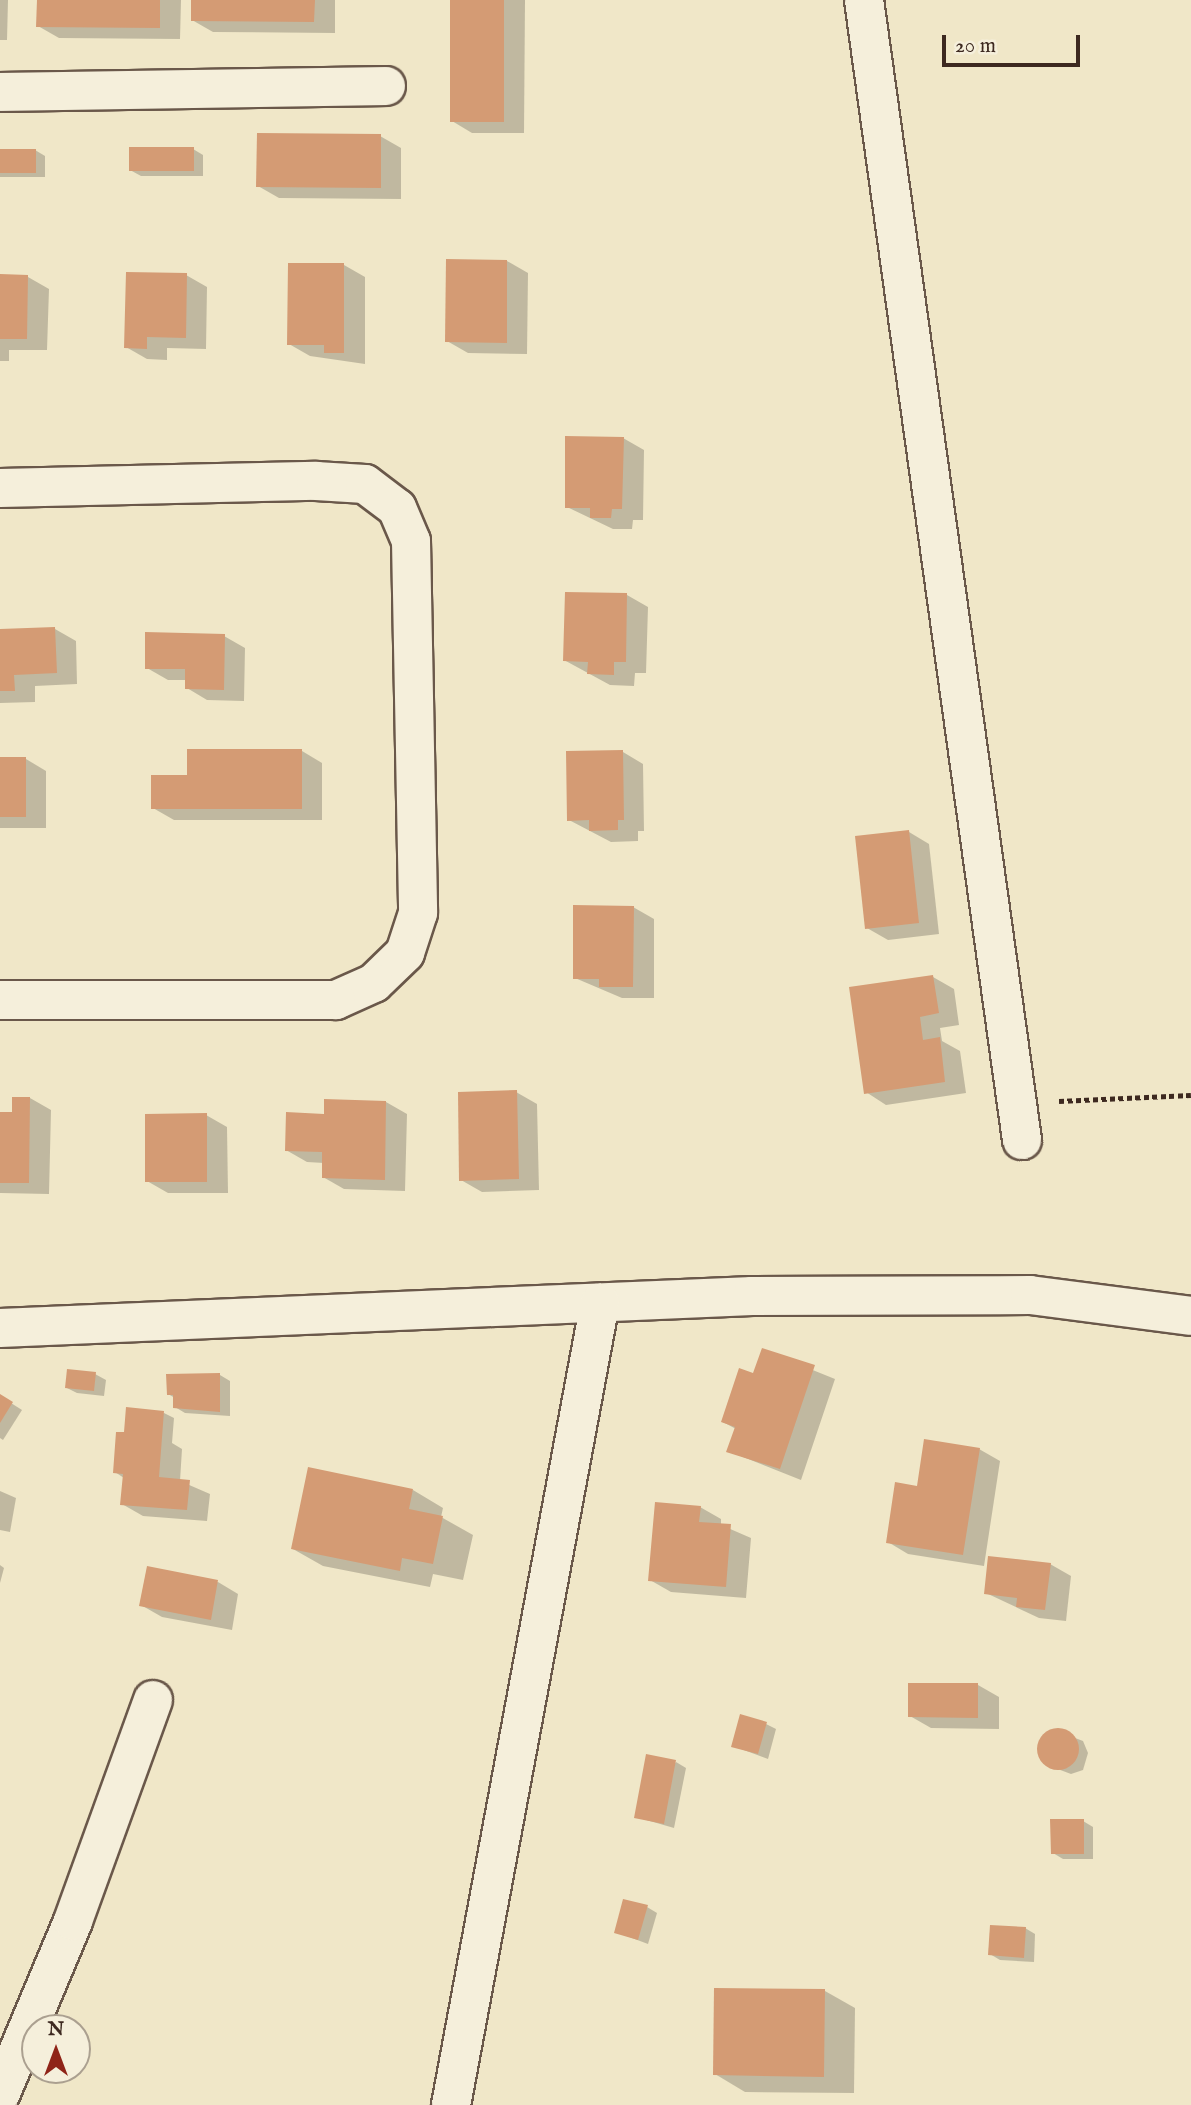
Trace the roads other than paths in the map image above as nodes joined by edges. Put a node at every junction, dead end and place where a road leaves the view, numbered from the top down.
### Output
1 (864, 0) edge
2 (386, 86) dead end
3 (0, 92) edge
4 (0, 488) edge
5 (0, 1000) edge
6 (1018, 1122) road end
7 (600, 1303) junction
8 (1191, 1316) edge
9 (0, 1328) edge
10 (153, 1700) dead end
11 (0, 2095) edge
12 (452, 2105) edge

1 - 6 street
2 - 3 street
4 - 5 street
7 - 8 street
7 - 9 street
7 - 12 street
10 - 11 street

